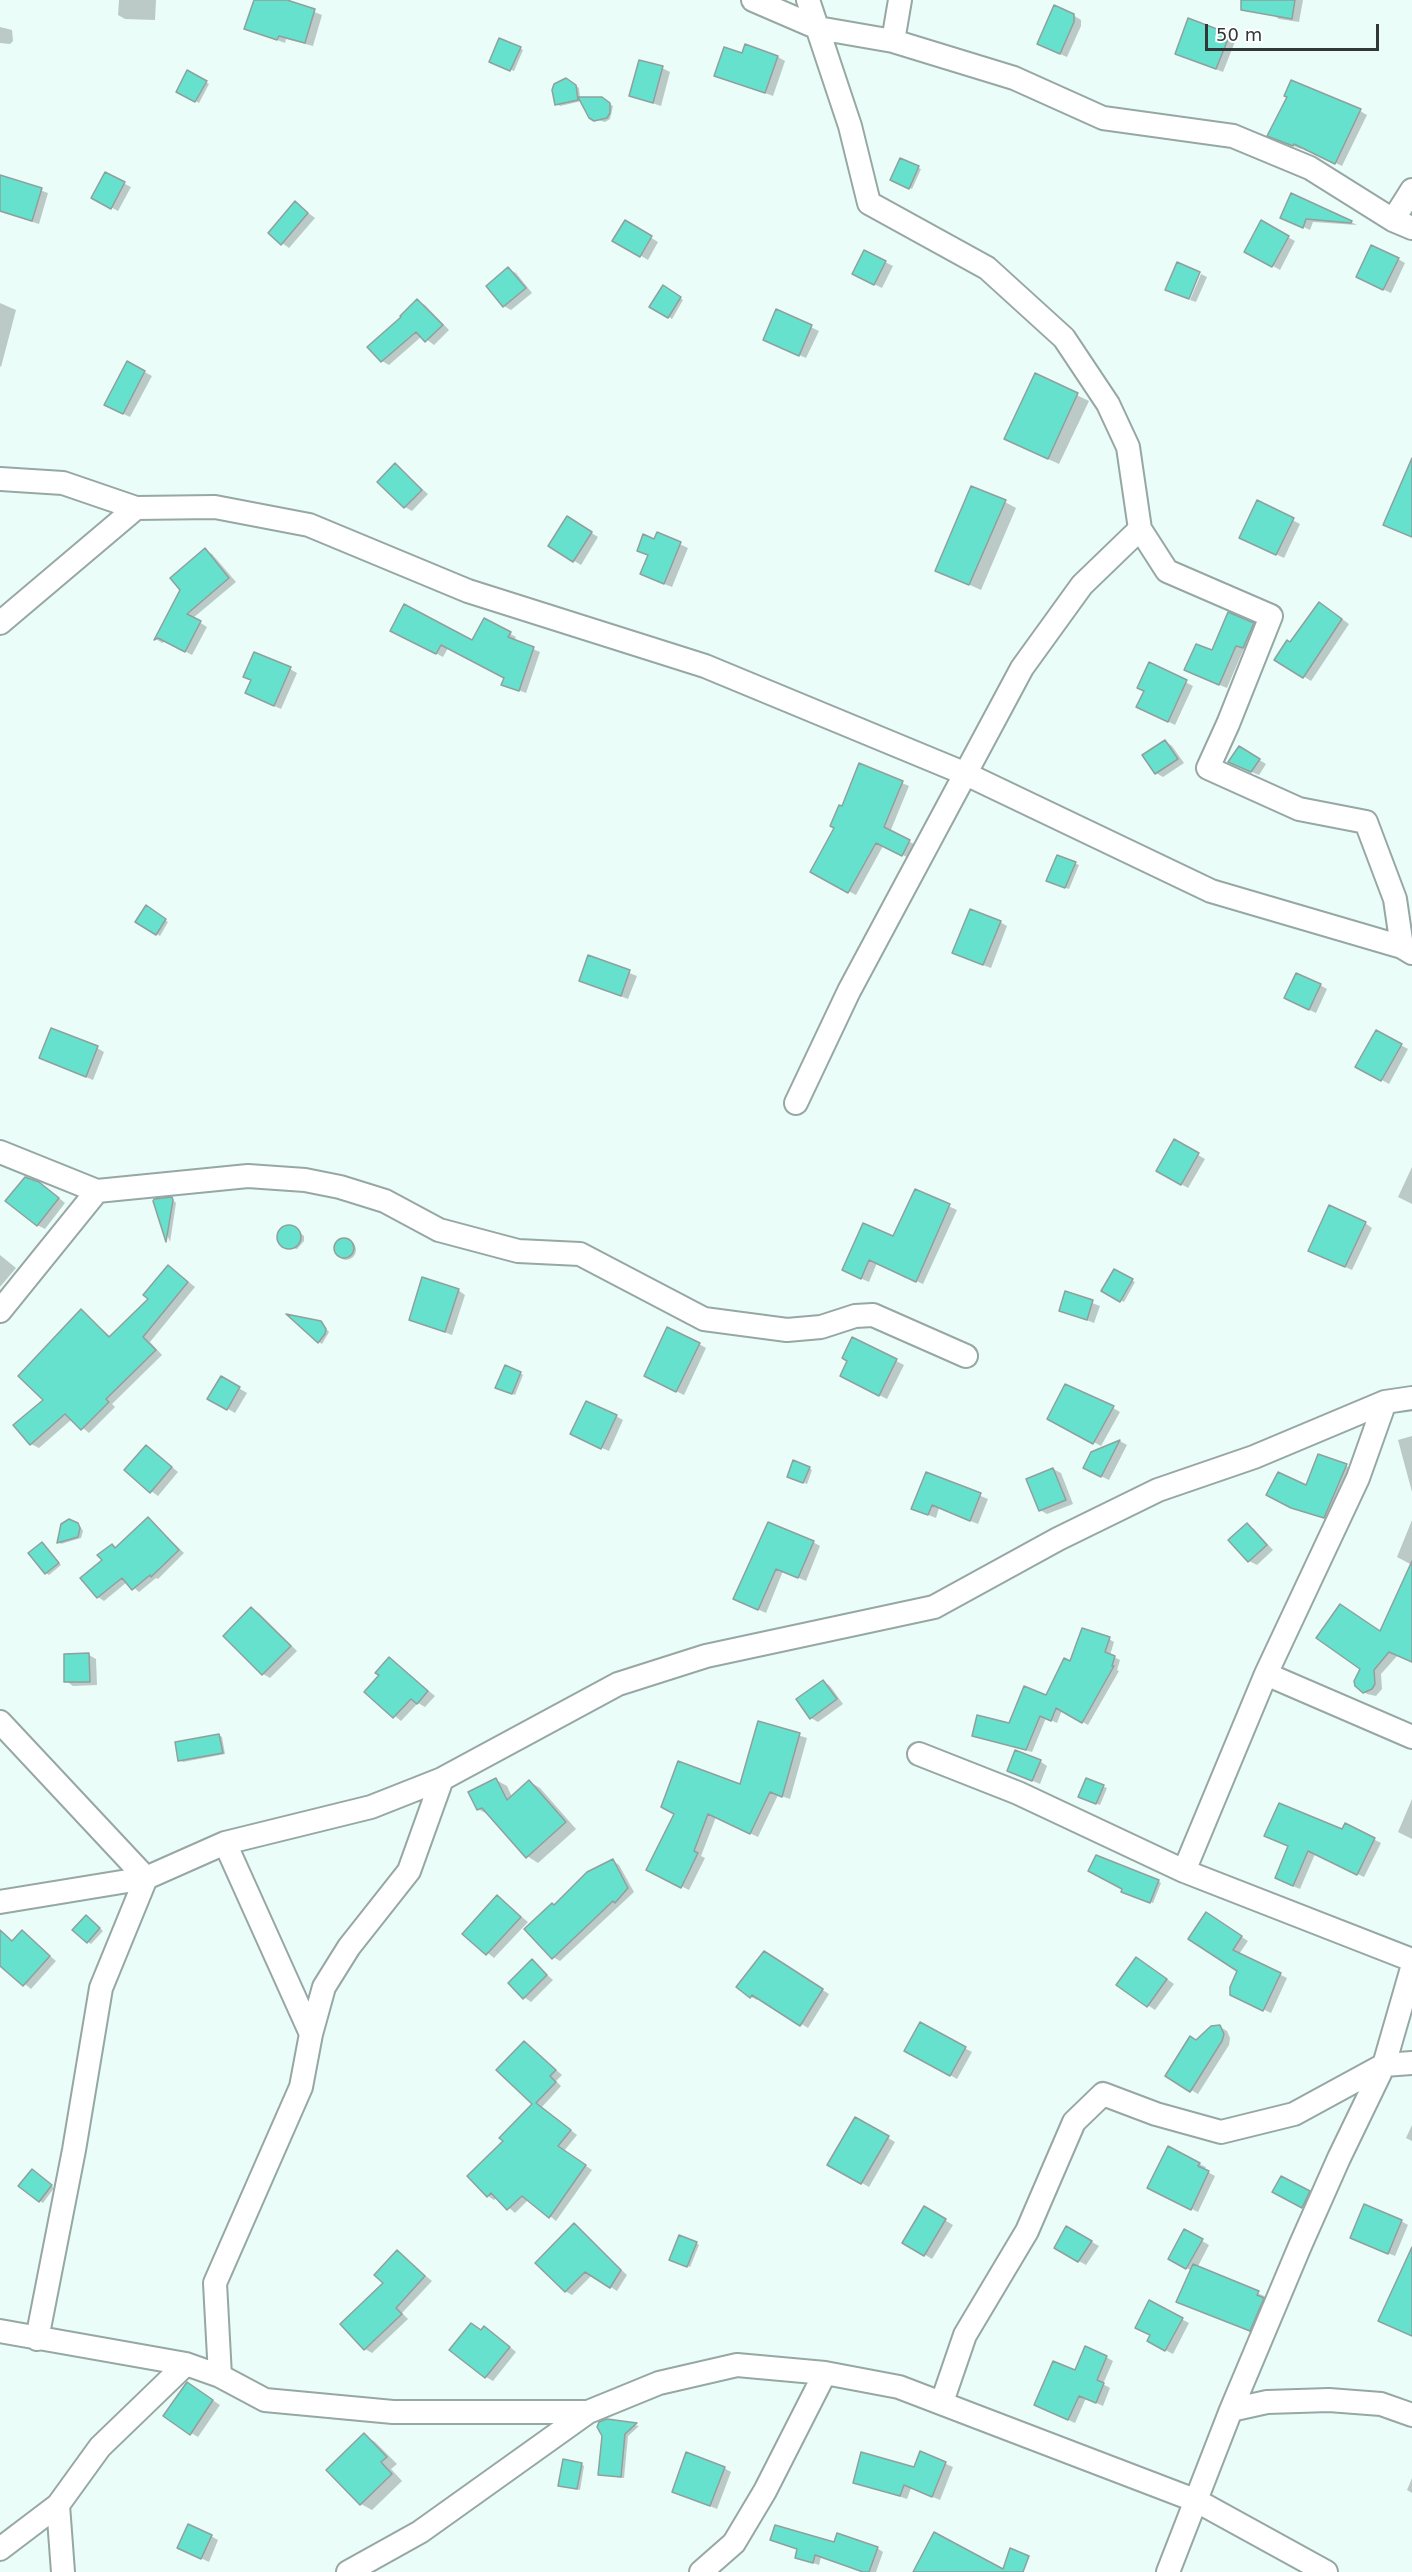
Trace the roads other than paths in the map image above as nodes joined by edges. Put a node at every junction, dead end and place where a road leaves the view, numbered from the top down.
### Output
1 (753, 0) edge
2 (807, 0) edge
3 (900, 0) edge
4 (818, 28) junction
5 (893, 41) junction
6 (1412, 190) edge
7 (1403, 224) edge
8 (0, 479) edge
9 (136, 508) junction
10 (1140, 529) junction
11 (0, 623) edge
12 (966, 774) junction
13 (1407, 950) edge
14 (796, 1103) dead end
15 (0, 1152) edge
16 (97, 1191) junction
17 (0, 1311) edge
18 (966, 1356) dead end
19 (1412, 1398) edge
20 (1385, 1402) junction
21 (1266, 1674) junction
22 (0, 1722) edge
23 (1412, 1737) edge
24 (920, 1754) dead end
25 (442, 1779) junction
26 (225, 1843) junction
27 (1184, 1871) junction
28 (146, 1878) junction
29 (0, 1902) edge
30 (1412, 1960) edge
31 (1412, 1968) edge
32 (311, 2034) junction
33 (1412, 2063) edge
34 (1384, 2065) junction
35 (0, 2331) edge
36 (37, 2339) junction
37 (186, 2364) junction
38 (825, 2373) junction
39 (220, 2376) junction
40 (942, 2402) junction
41 (1231, 2410) junction
42 (588, 2412) junction
43 (1412, 2415) edge
44 (1197, 2501) junction
45 (58, 2505) junction
46 (0, 2549) edge
47 (63, 2572) edge
48 (348, 2572) edge
49 (701, 2572) edge
50 (1168, 2572) edge
51 (1326, 2572) edge

1 - 4 street
2 - 4 street
3 - 5 street
4 - 5 street
4 - 10 street
5 - 7 street
6 - 7 street
8 - 9 street
9 - 11 street
9 - 12 street
10 - 12 street
10 - 13 street
12 - 13 street
12 - 14 street
15 - 16 street
16 - 17 street
16 - 18 street
19 - 20 street
20 - 21 street
20 - 25 street
21 - 23 street
21 - 27 street
22 - 28 street
24 - 27 street
25 - 26 street
25 - 32 street
26 - 28 street
26 - 32 street
27 - 30 street
28 - 29 street
28 - 36 street
31 - 34 street
32 - 39 street
33 - 34 street
34 - 40 street
34 - 41 street
35 - 36 street
36 - 37 street
37 - 39 street
37 - 45 street
38 - 40 street
38 - 42 street
38 - 49 street
39 - 42 street
40 - 44 street
41 - 43 street
41 - 44 street
42 - 48 street
44 - 50 street
44 - 51 street
45 - 46 street
45 - 47 street

